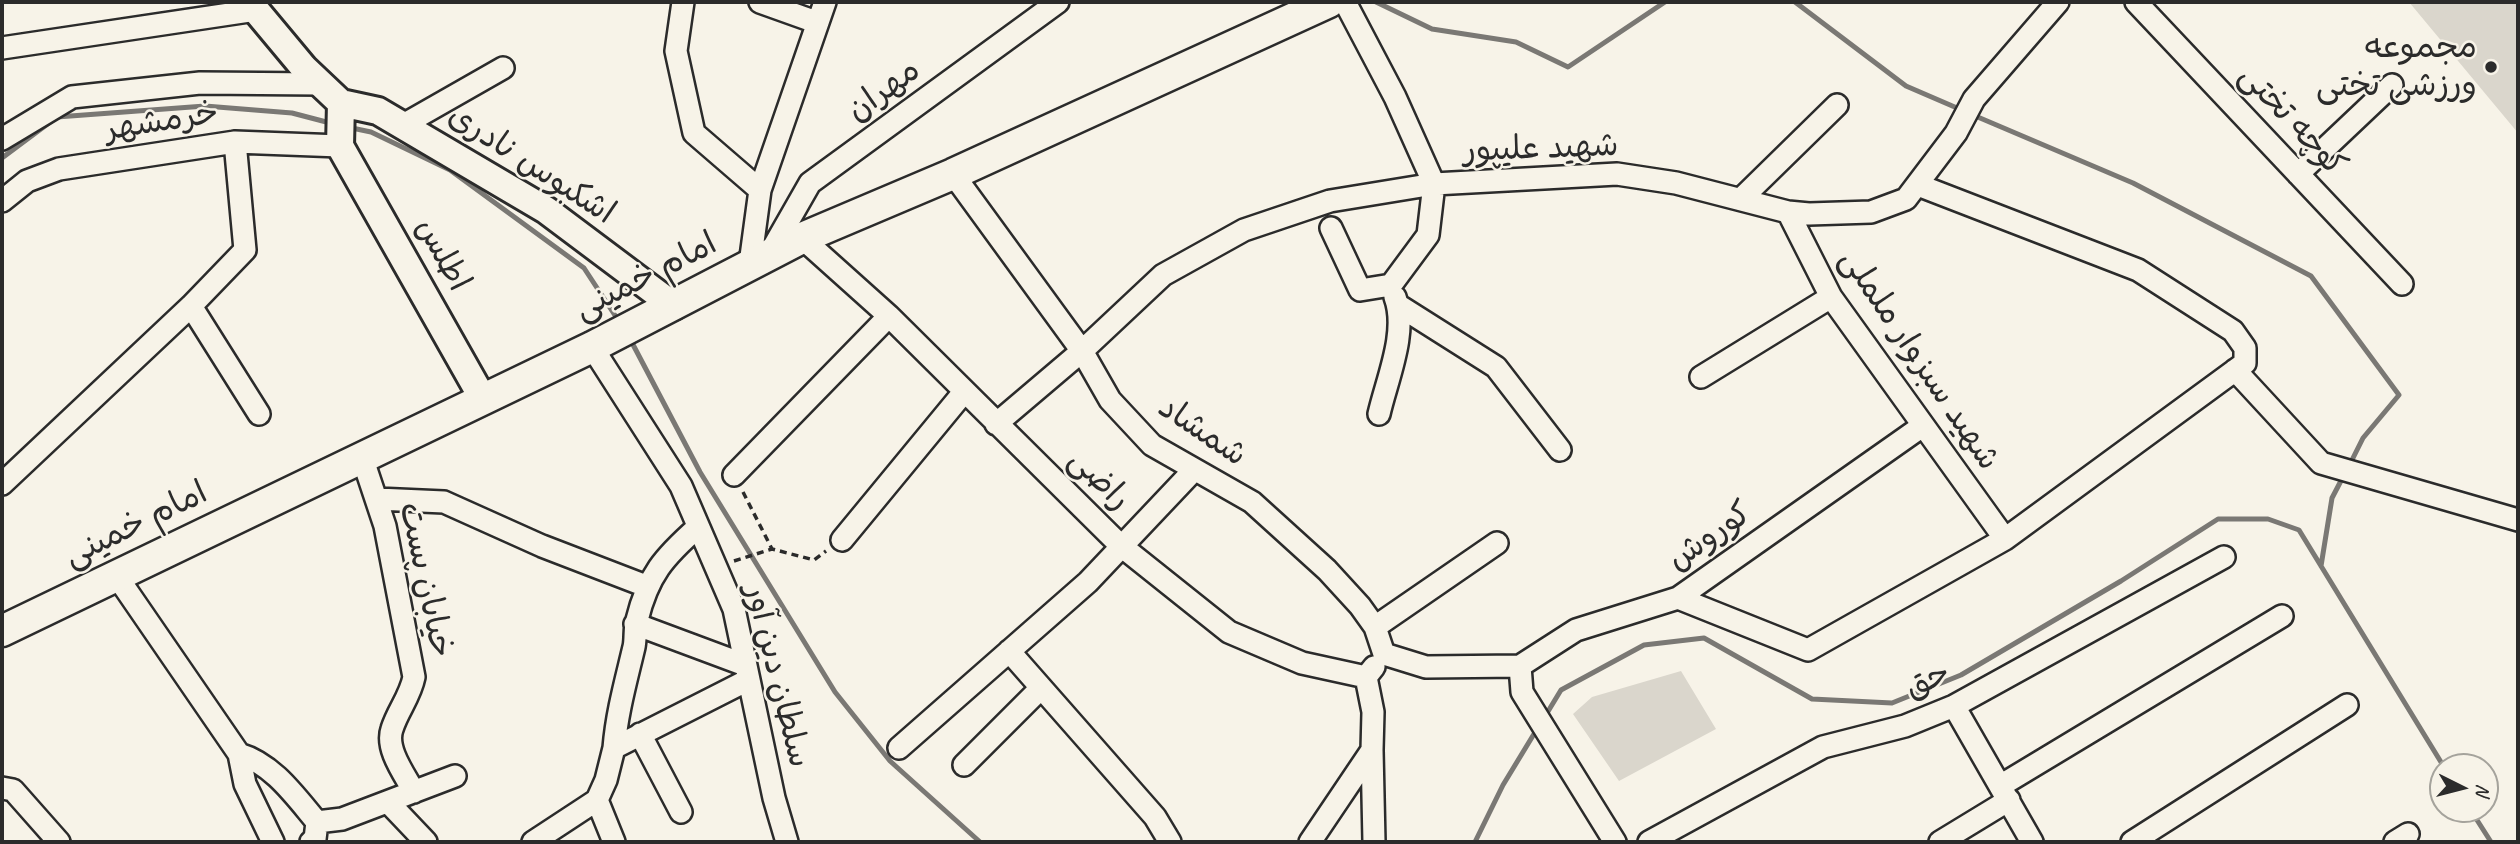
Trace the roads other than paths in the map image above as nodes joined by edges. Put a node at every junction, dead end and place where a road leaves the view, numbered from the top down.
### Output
1 (683, 2) edge
2 (760, 2) edge
3 (825, 2) edge
4 (1058, 2) edge
5 (1329, 2) edge
6 (1345, 2) edge
7 (2057, 2) edge
8 (2136, 2) edge
9 (253, 6) edge
10 (816, 22) junction
11 (2, 48) edge
12 (503, 68) dead end
13 (321, 84) junction
14 (2392, 85) dead end
15 (341, 103) junction
16 (1837, 105) dead end
17 (403, 125) junction
18 (2, 139) edge
19 (235, 142) junction
20 (341, 146) junction
21 (953, 174) junction
22 (2298, 174) junction
23 (1434, 184) junction
24 (1919, 184) junction
25 (760, 190) junction
26 (1742, 198) junction
27 (2, 201) edge
28 (1788, 212) junction
29 (1331, 228) dead end
30 (802, 238) junction
31 (760, 259) junction
32 (2402, 284) dead end
33 (1395, 295) junction
34 (1831, 298) junction
35 (191, 306) junction
36 (662, 312) junction
37 (889, 316) junction
38 (602, 342) junction
39 (1082, 351) junction
40 (2235, 370) junction
41 (1701, 377) dead end
42 (964, 393) junction
43 (483, 398) junction
44 (259, 414) dead end
45 (1378, 414) dead end
46 (996, 424) junction
47 (1922, 427) junction
48 (1560, 450) dead end
49 (362, 457) junction
50 (1193, 471) junction
51 (734, 475) road end
52 (2, 484) edge
53 (377, 499) junction
54 (2518, 520) edge
55 (698, 527) junction
56 (2005, 538) junction
57 (842, 540) road end
58 (1497, 542) dead end
59 (1120, 545) junction
60 (2224, 557) dead end
61 (116, 575) junction
62 (646, 586) junction
63 (1678, 598) junction
64 (2282, 616) dead end
65 (635, 624) junction
66 (1375, 627) junction
67 (2, 631) edge
68 (1009, 651) junction
69 (1384, 654) junction
70 (1520, 666) junction
71 (747, 673) junction
72 (1366, 677) junction
73 (1041, 688) junction
74 (2347, 705) dead end
75 (1954, 706) junction
76 (640, 734) junction
77 (614, 748) junction
78 (899, 748) dead end
79 (1372, 750) junction
80 (239, 754) junction
81 (964, 765) dead end
82 (455, 776) dead end
83 (2, 788) edge
84 (414, 792) junction
85 (2005, 793) junction
86 (597, 800) junction
87 (388, 802) junction
88 (681, 812) dead end
89 (314, 832) edge
90 (59, 842) edge
91 (273, 842) edge
92 (426, 842) edge
93 (533, 842) edge
94 (614, 842) edge
95 (787, 842) edge
96 (1170, 842) edge
97 (1310, 842) edge
98 (1374, 842) edge
99 (1615, 842) edge
100 (1648, 842) edge
101 (1940, 842) edge
102 (2032, 842) edge
103 (2132, 842) edge

1 - 25 street
2 - 10 street
3 - 10 street
4 - 31 street, مهران
5 - 21 main road, امام خمینی
6 - 23 street
7 - 24 street, شهید علیپور
8 - 22 street, کوچه تختی
9 - 11 street
9 - 13 street
10 - 25 street
12 - 17 street
13 - 15 street
13 - 18 street, خرمشهر
14 - 22 street
15 - 17 street, اشکبوس نادری
15 - 20 street
16 - 26 street
17 - 36 street, اشکبوس نادری
19 - 20 street, خرمشهر
19 - 27 street, خرمشهر
19 - 35 street
20 - 43 street, اطلس
21 - 30 main road, امام خمینی
21 - 39 street, شمشاد
22 - 32 street, کوچه تختی
23 - 26 street, شهید علیپور
23 - 33 street
23 - 39 street, شهید علیپور
24 - 28 street, شهید علیپور
24 - 40 street
25 - 31 street
26 - 28 street, شهید علیپور
28 - 34 street, شهید سبزوار ململی
29 - 33 street
30 - 31 main road, امام خمینی
30 - 37 street, راضی
31 - 36 main road, امام خمینی
33 - 45 street
33 - 48 street
34 - 41 street
34 - 47 street, شهید سبزوار ململی
35 - 44 street
35 - 52 street
36 - 38 main road, امام خمینی
37 - 42 street, راضی
37 - 51 street
38 - 43 main road, امام خمینی
38 - 55 street, سلطان دین آور
39 - 46 street, شهید علیپور
39 - 50 street, شمشاد
40 - 54 street
40 - 56 street
42 - 46 street, راضی
42 - 57 street
43 - 49 main road, امام خمینی
46 - 59 street, راضی
47 - 56 street, شهید سبزوار ململی
47 - 63 street, کوروش
49 - 53 street, خیابان پست
49 - 61 main road, امام خمینی
50 - 59 street
50 - 66 street, شمشاد
53 - 62 street
53 - 84 street, خیابان پست
55 - 62 street
55 - 71 street, سلطان دین آور
56 - 63 street
58 - 66 street
59 - 68 street, راضی
59 - 72 street
60 - 75 street, حق
61 - 67 main road, امام خمینی
61 - 80 street
62 - 65 street
63 - 70 street, کوروش
64 - 85 street
65 - 71 street
65 - 77 street
66 - 69 street, شمشاد
68 - 73 street
68 - 78 street, راضی
69 - 70 street
69 - 72 street
70 - 99 street
71 - 76 street
71 - 95 street, سلطان دین آور
72 - 79 street
73 - 81 street
73 - 96 street
74 - 103 street
75 - 85 street
75 - 100 street, حق
76 - 77 street
76 - 88 street
77 - 86 street
79 - 97 street
79 - 98 street
80 - 89 street
80 - 91 street
82 - 84 street
83 - 90 street
84 - 87 street
85 - 101 street
85 - 102 street
86 - 93 street
86 - 94 street
87 - 89 street
87 - 92 street

